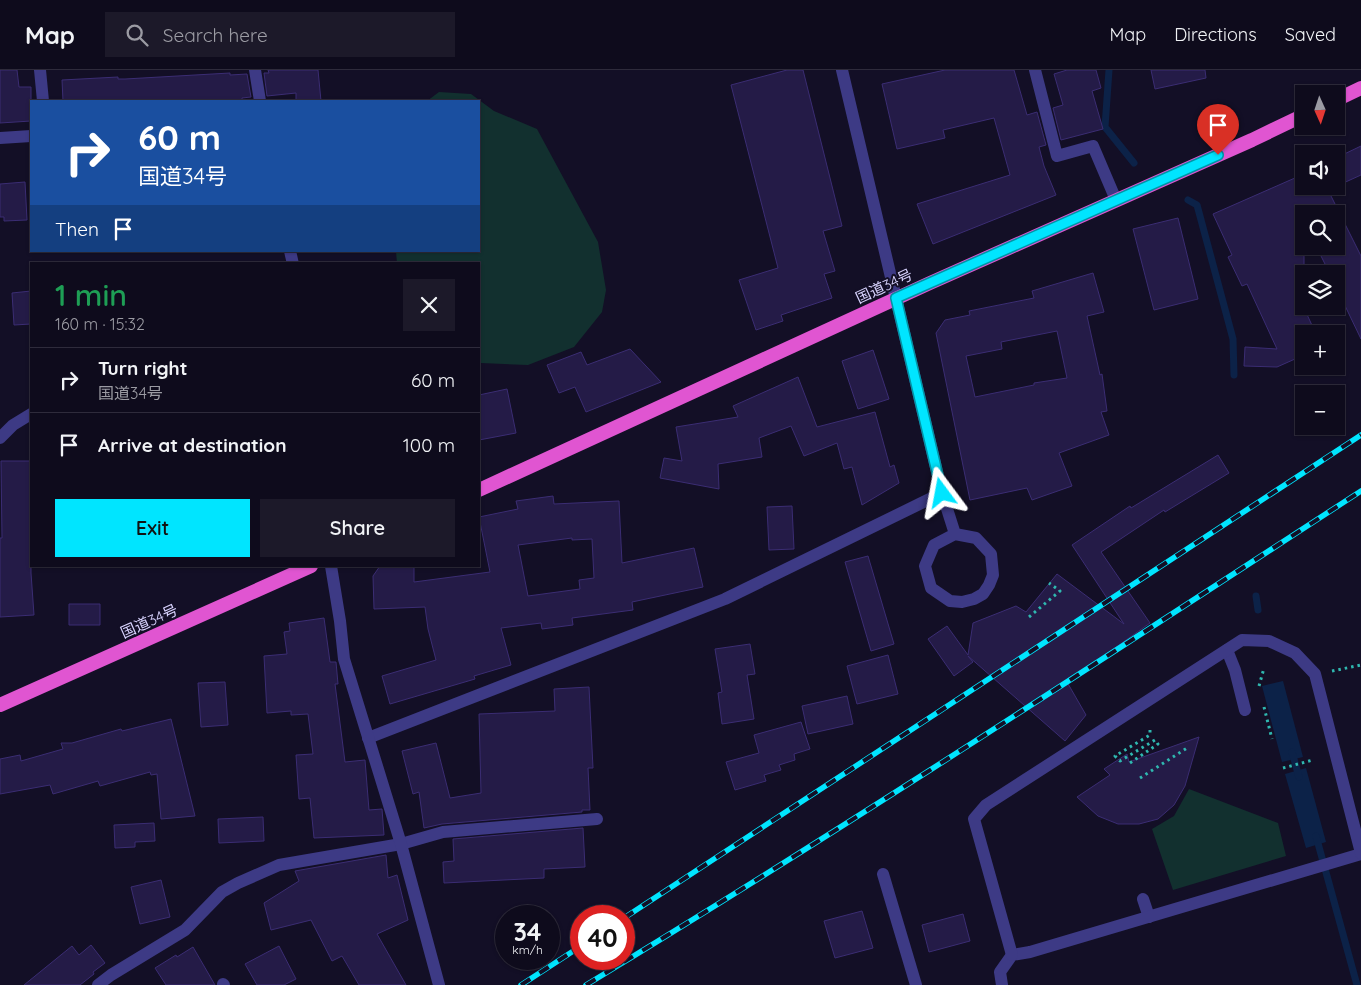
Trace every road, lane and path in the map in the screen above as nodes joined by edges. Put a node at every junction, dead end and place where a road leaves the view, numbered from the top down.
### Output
1 (40, 70) edge
2 (255, 70) edge
3 (842, 70) edge
4 (1035, 70) edge
5 (1361, 88) edge
6 (1345, 96) edge
7 (43, 100) edge
8 (260, 100) edge
9 (1295, 119) edge
10 (30, 136) edge
11 (0, 138) edge
12 (1116, 200) junction
13 (896, 298) junction
14 (30, 415) edge
15 (0, 438) edge
16 (480, 490) edge
17 (942, 493) junction
18 (955, 534) junction
19 (309, 567) edge
20 (331, 567) edge
21 (1049, 584) dead end
22 (1029, 617) dead end
23 (1227, 650) junction
24 (1361, 665) edge
25 (1264, 668) dead end
26 (1332, 671) dead end
27 (1261, 694) dead end
28 (1264, 703) dead end
29 (0, 705) edge
30 (1245, 710) dead end
31 (1150, 726) dead end
32 (368, 738) junction
33 (1272, 739) dead end
34 (1187, 748) dead end
35 (1313, 760) dead end
36 (1130, 764) dead end
37 (1283, 768) dead end
38 (1140, 778) dead end
39 (598, 819) dead end
40 (401, 844) junction
41 (1361, 853) edge
42 (883, 874) dead end
43 (1142, 899) dead end
44 (1149, 917) junction
45 (1012, 955) junction
46 (98, 985) edge
47 (439, 985) edge
48 (916, 985) edge
49 (1002, 985) edge

1 - 7 street
2 - 8 street
3 - 13 street
4 - 12 street
5 - 6 highway
9 - 12 highway, 国道34号
10 - 11 street
12 - 13 highway, 国道34号
13 - 16 highway, 国道34号
13 - 17 street
14 - 15 street
17 - 18 street
17 - 32 street
18 - 18 street
19 - 29 highway, 国道34号
20 - 32 street
21 - 22 path
23 - 30 street
23 - 41 street
23 - 45 street
24 - 26 path
25 - 27 path
28 - 33 path
31 - 36 path
32 - 40 street
34 - 38 path
35 - 37 path
39 - 40 street
40 - 46 street
40 - 47 street
41 - 44 street
42 - 48 street
43 - 44 street
44 - 45 street
45 - 49 street

